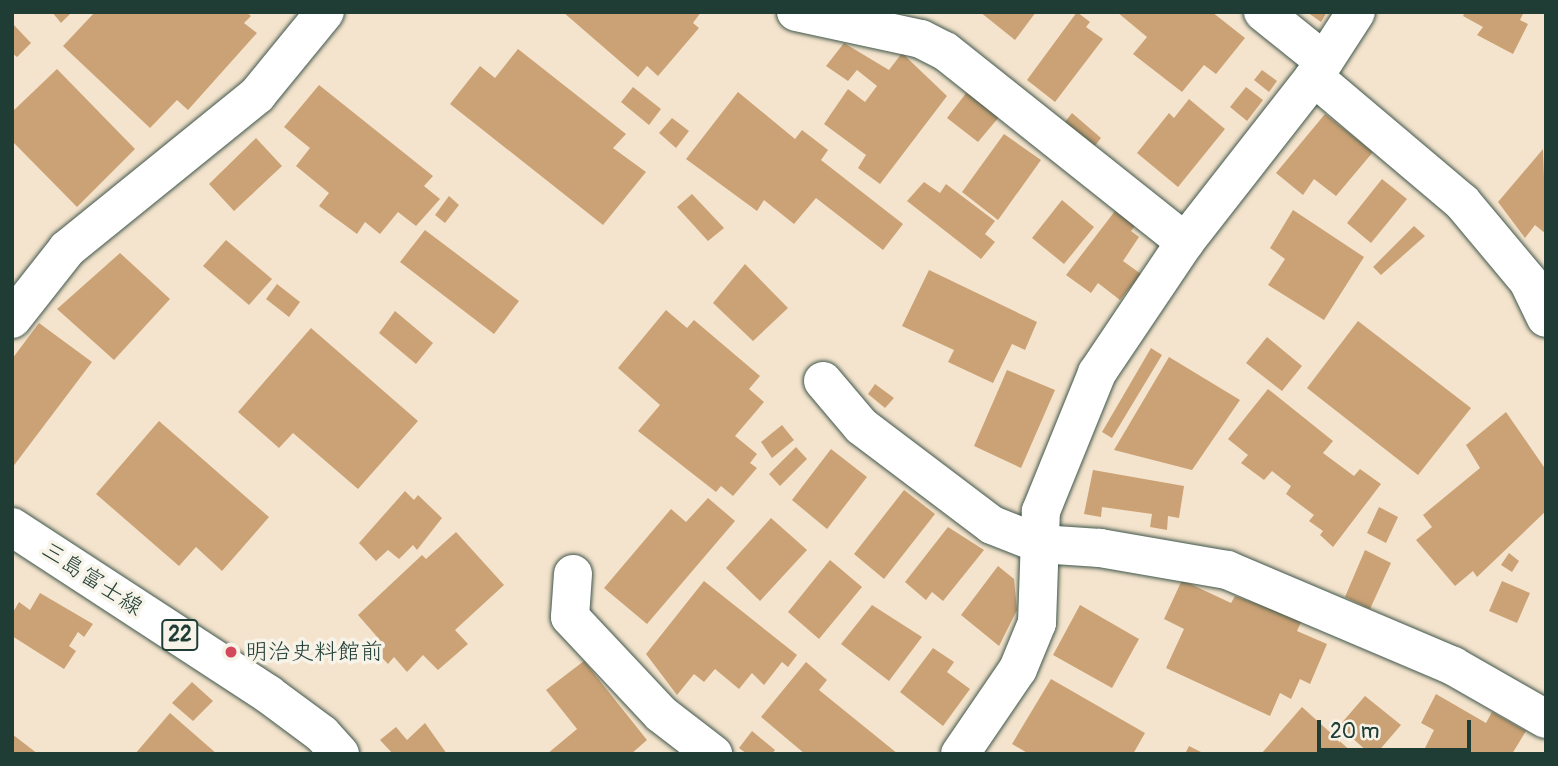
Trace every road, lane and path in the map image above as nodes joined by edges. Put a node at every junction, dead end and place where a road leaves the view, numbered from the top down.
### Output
1 (325, 12) edge
2 (796, 12) edge
3 (1263, 12) edge
4 (1356, 12) edge
5 (1319, 69) junction
6 (1185, 242) junction
7 (1546, 318) edge
8 (12, 319) edge
9 (823, 380) dead end
10 (12, 527) edge
11 (1040, 544) junction
12 (573, 574) dead end
13 (1546, 719) edge
14 (340, 754) edge
15 (713, 754) edge
16 (960, 754) edge

1 - 8 street
2 - 6 street
3 - 5 street
4 - 5 street
5 - 6 street
5 - 7 street
6 - 11 street
9 - 11 street
10 - 14 street, 三島富士線 / 22
11 - 13 street
11 - 16 street
12 - 15 street

